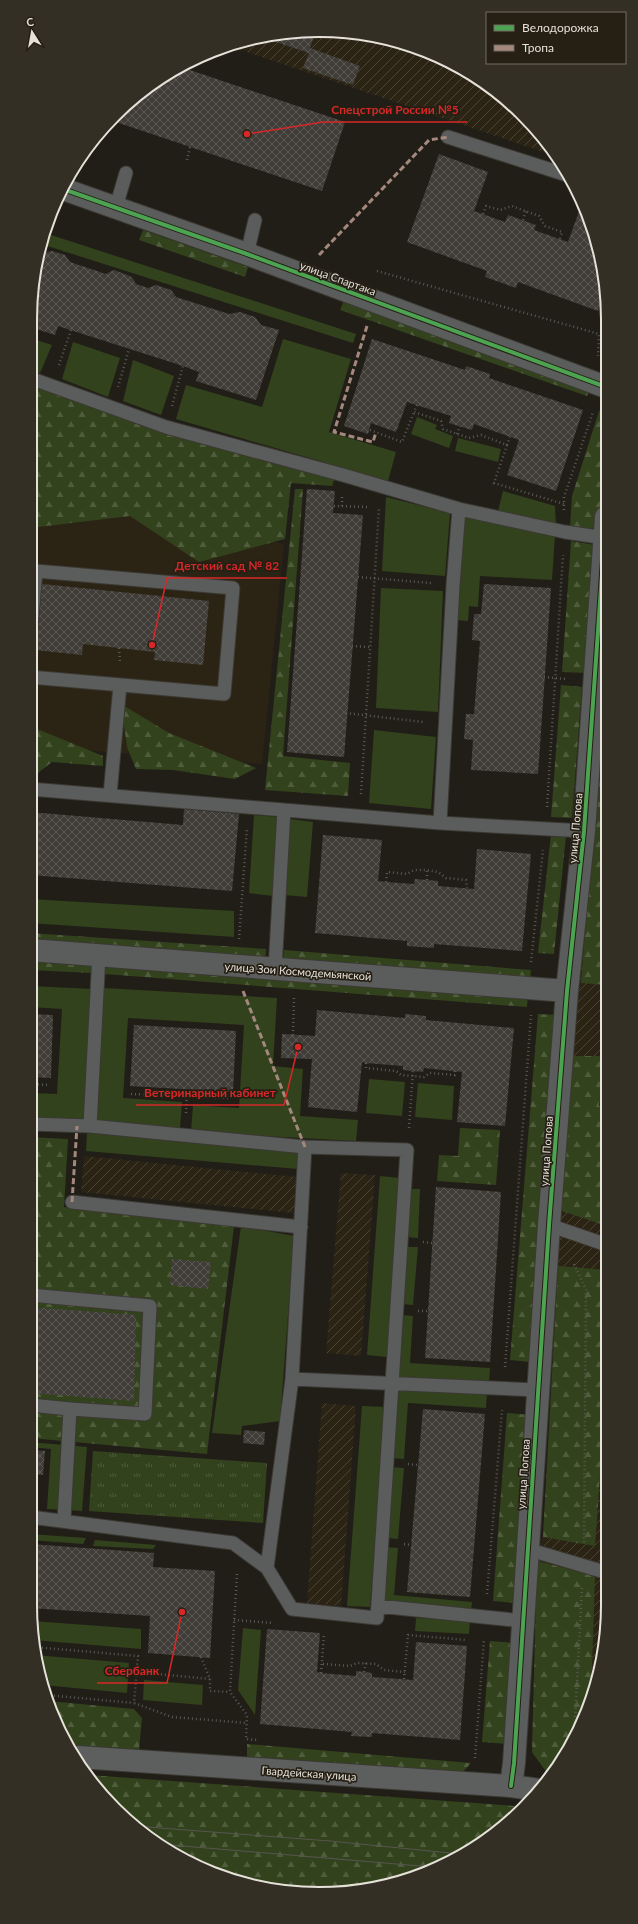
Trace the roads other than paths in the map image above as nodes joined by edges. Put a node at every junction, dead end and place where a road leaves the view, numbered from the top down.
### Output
1 (448, 137) dead end
2 (126, 173) dead end
3 (560, 173) edge
4 (68, 191) edge
5 (116, 207) junction
6 (256, 220) dead end
7 (247, 254) junction
8 (37, 381) edge
9 (601, 396) edge
10 (459, 509) junction
11 (601, 528) edge
12 (37, 571) edge
13 (601, 652) edge
14 (37, 678) edge
15 (600, 683) edge
16 (120, 685) junction
17 (37, 790) edge
18 (110, 795) junction
19 (284, 810) junction
20 (440, 824) junction
21 (584, 832) junction
22 (37, 950) edge
23 (99, 954) junction
24 (275, 969) junction
25 (567, 991) junction
26 (37, 1124) edge
27 (90, 1126) junction
28 (305, 1147) junction
29 (72, 1202) dead end
30 (549, 1226) junction
31 (301, 1227) junction
32 (601, 1243) edge
33 (37, 1296) edge
34 (292, 1379) junction
35 (392, 1382) junction
36 (538, 1390) junction
37 (37, 1406) edge
38 (70, 1409) junction
39 (37, 1518) edge
40 (64, 1520) junction
41 (527, 1549) junction
42 (267, 1568) junction
43 (601, 1570) edge
44 (378, 1606) junction
45 (523, 1621) junction
46 (82, 1757) edge
47 (511, 1786) junction
48 (533, 1789) edge

1 - 3 lane
2 - 5 lane
4 - 5 street, улица Спартака
5 - 7 street, улица Спартака
6 - 7 lane
7 - 9 street, улица Спартака
8 - 10 lane
10 - 11 lane
10 - 20 lane
12 - 16 lane
13 - 15 street, улица Попова
14 - 16 lane
15 - 21 street, улица Попова
16 - 18 lane
17 - 18 lane
18 - 19 lane
19 - 20 lane
19 - 24 lane
20 - 21 lane
21 - 25 street, улица Попова
22 - 23 street, улица Зои Космодемьянской
23 - 24 street, улица Зои Космодемьянской
23 - 27 lane
24 - 25 street, улица Зои Космодемьянской
25 - 30 street, улица Попова
26 - 27 lane
27 - 28 lane
28 - 31 lane
28 - 35 lane
29 - 31 lane
30 - 32 lane
30 - 36 street, улица Попова
31 - 34 lane
33 - 38 lane
34 - 35 lane
34 - 42 lane
35 - 36 lane
35 - 44 lane
36 - 41 street, улица Попова
37 - 38 lane
38 - 40 lane
39 - 40 lane
40 - 42 lane
41 - 43 lane
41 - 45 street, улица Попова
42 - 44 lane
44 - 45 lane
45 - 47 street, улица Попова
46 - 47 street, Гвардейская улица
47 - 48 street, Гвардейская улица

